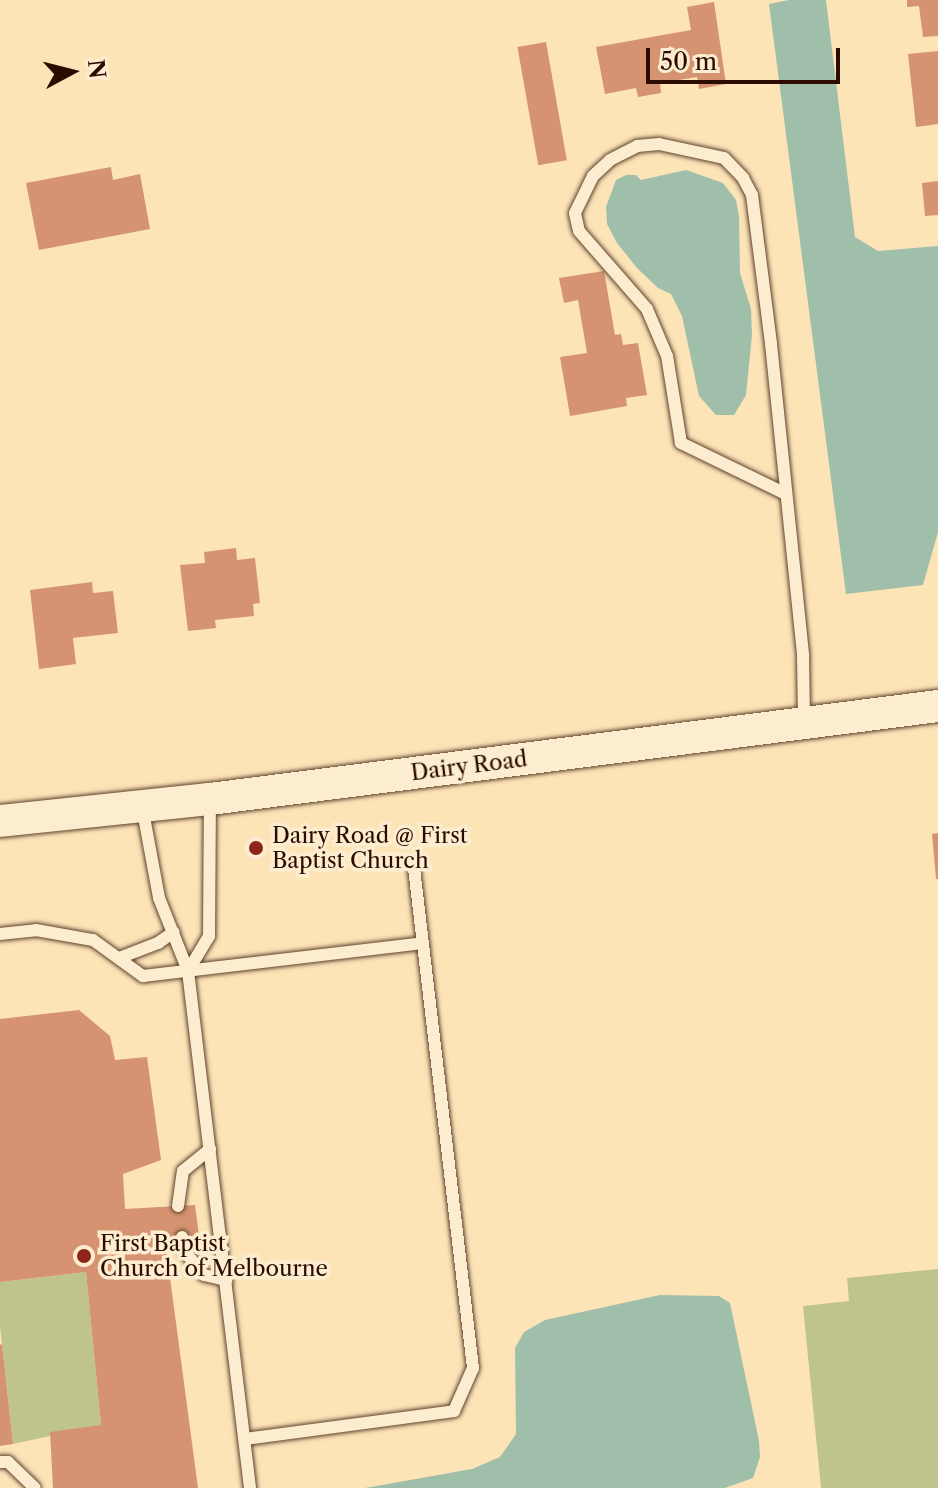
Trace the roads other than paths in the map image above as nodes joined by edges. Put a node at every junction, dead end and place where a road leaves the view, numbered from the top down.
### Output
1 (786, 494) junction
2 (938, 706) edge
3 (804, 722) junction
4 (210, 799) junction
5 (142, 806) junction
6 (0, 821) edge
7 (414, 868) dead end
8 (174, 932) junction
9 (0, 934) edge
10 (423, 943) junction
11 (119, 958) junction
12 (188, 971) junction
13 (210, 1149) junction
14 (178, 1206) dead end
15 (182, 1237) dead end
16 (226, 1280) junction
17 (245, 1439) junction
18 (0, 1462) edge
19 (35, 1488) edge
20 (250, 1488) edge

1 - 1 lane
1 - 3 lane
2 - 3 street, Dairy Road
3 - 4 street, Dairy Road
4 - 5 street, Dairy Road
4 - 12 lane
5 - 6 street, Dairy Road
5 - 8 lane
7 - 10 lane
8 - 11 lane
8 - 12 lane
9 - 11 lane
10 - 12 lane
10 - 17 lane
11 - 12 lane
12 - 13 lane
13 - 14 lane
13 - 16 lane
15 - 16 lane
16 - 17 lane
17 - 20 lane
18 - 19 lane

